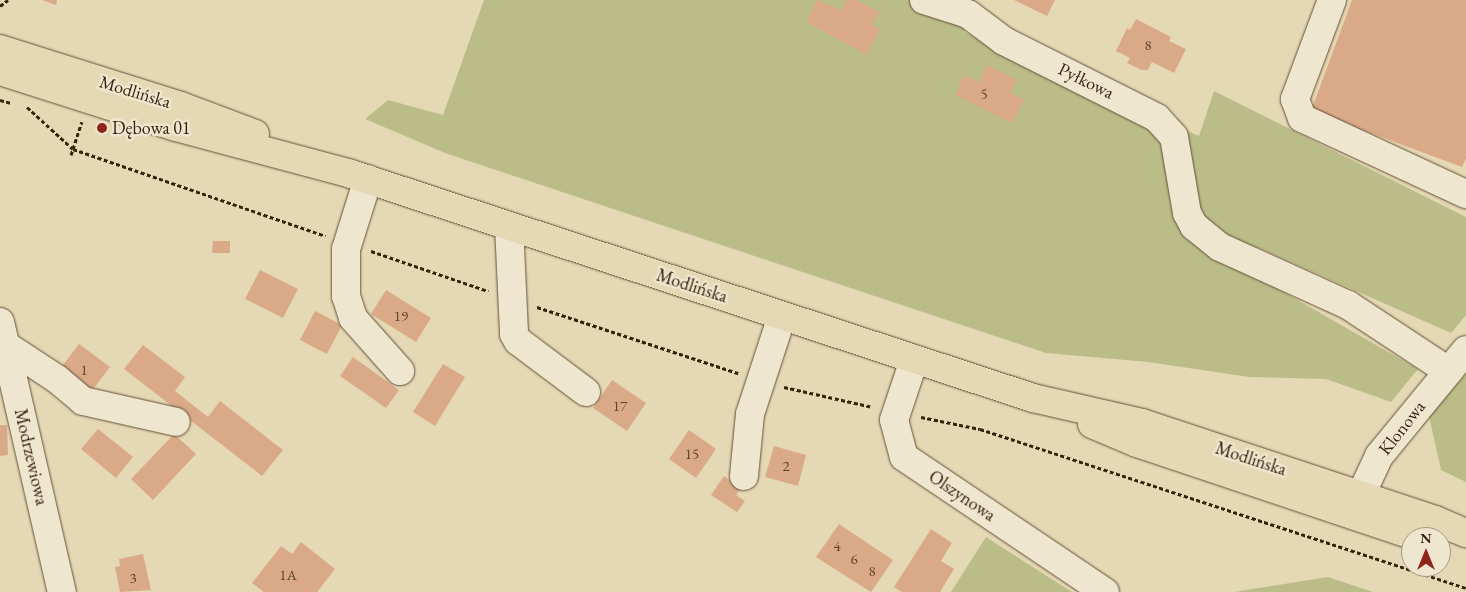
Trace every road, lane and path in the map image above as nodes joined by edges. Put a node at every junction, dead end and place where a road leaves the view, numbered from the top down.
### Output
1 (8, 0) edge
2 (924, 0) edge
3 (1332, 0) edge
4 (0, 6) edge
5 (0, 49) edge
6 (0, 71) edge
7 (0, 100) edge
8 (90, 123) dead end
9 (73, 149) junction
10 (71, 155) dead end
11 (360, 176) junction
12 (1466, 194) edge
13 (509, 226) junction
14 (348, 243) junction
15 (510, 298) junction
16 (782, 316) junction
17 (3, 333) edge
18 (1466, 350) edge
19 (914, 360) junction
20 (400, 371) dead end
21 (1448, 371) junction
22 (760, 380) junction
23 (586, 392) dead end
24 (9, 398) edge
25 (896, 412) junction
26 (176, 422) dead end
27 (744, 476) dead end
28 (1356, 505) junction
29 (1401, 528) edge
30 (1466, 533) edge
31 (1451, 545) edge
32 (1466, 549) edge
33 (1466, 588) edge
34 (62, 592) edge
35 (1105, 592) edge

1 - 4 path
2 - 21 street, Pyłkowa
3 - 12 street
5 - 11 main road, Modlińska
6 - 11 main road, Modlińska
7 - 9 path
8 - 9 path
9 - 10 path
9 - 14 path
11 - 13 main road, Modlińska
11 - 14 street
13 - 15 street
13 - 16 main road, Modlińska
14 - 15 path
14 - 20 street
15 - 22 path
15 - 23 street
16 - 19 main road, Modlińska
16 - 22 street
17 - 24 street, Modrzewiowa
17 - 26 street
18 - 21 street, Klonowa
19 - 25 street, Olszynowa
19 - 28 main road, Modlińska
21 - 28 street, Klonowa
22 - 25 path
22 - 27 street
24 - 34 street, Modrzewiowa
25 - 33 path
25 - 35 street, Olszynowa
28 - 29 main road, Modlińska
28 - 30 main road, Modlińska
31 - 32 main road

